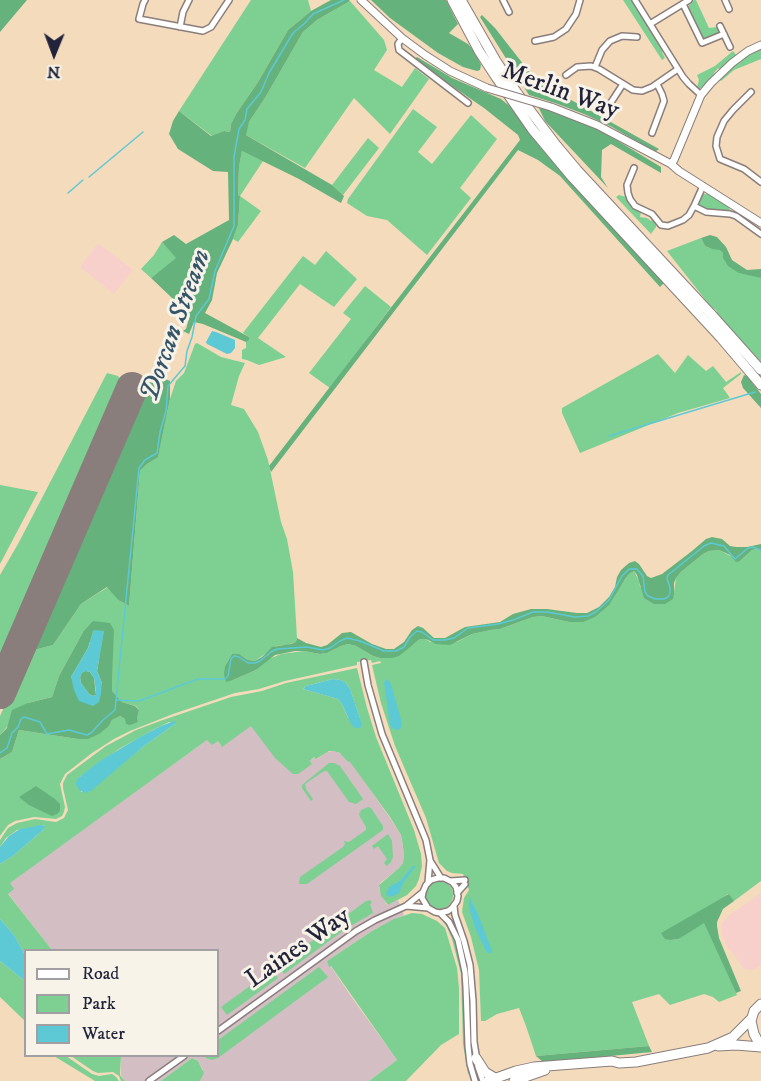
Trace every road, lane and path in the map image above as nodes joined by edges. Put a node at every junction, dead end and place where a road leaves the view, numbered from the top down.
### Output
1 (145, 0) edge
2 (189, 0) edge
3 (229, 0) edge
4 (361, 0) edge
5 (452, 0) edge
6 (461, 0) edge
7 (503, 0) edge
8 (580, 0) edge
9 (587, 0) edge
10 (635, 0) edge
11 (689, 0) edge
12 (725, 0) edge
13 (683, 4) junction
14 (729, 9) dead end
15 (509, 12) dead end
16 (650, 24) junction
17 (720, 26) dead end
18 (180, 27) junction
19 (635, 34) dead end
20 (724, 34) junction
21 (402, 38) junction
22 (535, 41) dead end
23 (761, 45) edge
24 (730, 47) dead end
25 (595, 67) junction
26 (678, 69) junction
27 (567, 75) dead end
28 (622, 84) junction
29 (657, 84) junction
30 (751, 92) dead end
31 (701, 95) junction
32 (468, 102) dead end
33 (608, 107) dead end
34 (652, 133) dead end
35 (671, 164) junction
36 (634, 168) dead end
37 (761, 182) edge
38 (703, 186) junction
39 (694, 206) junction
40 (760, 220) edge
41 (661, 225) junction
42 (657, 231) dead end
43 (761, 234) edge
44 (761, 370) edge
45 (761, 385) edge
46 (364, 662) dead end
47 (430, 860) junction
48 (441, 878) junction
49 (450, 881) junction
50 (429, 882) junction
51 (423, 892) junction
52 (458, 893) junction
53 (406, 906) junction
54 (454, 906) junction
55 (428, 908) junction
56 (440, 913) junction
57 (761, 1004) edge
58 (751, 1019) junction
59 (219, 1030) edge
60 (715, 1046) junction
61 (761, 1047) edge
62 (183, 1057) edge
63 (476, 1058) junction
64 (565, 1065) junction
65 (492, 1080) edge
66 (149, 1081) edge
67 (475, 1081) edge
68 (483, 1081) edge
69 (513, 1081) edge

1 - 18 street
2 - 18 street
3 - 18 street
4 - 21 street, Merlin Way
5 - 45 highway
6 - 44 highway
7 - 15 street
8 - 9 street
8 - 22 street
10 - 16 street
11 - 13 street
12 - 14 street
13 - 16 street
13 - 20 street
16 - 26 street
17 - 20 street
19 - 25 street
20 - 24 street
21 - 32 street
21 - 35 street, Merlin Way, bridge
23 - 31 street
25 - 27 street
25 - 28 street
26 - 29 street
26 - 31 street
28 - 29 street
28 - 33 street
29 - 34 street
30 - 37 street
31 - 35 street
35 - 38 street, Merlin Way
36 - 41 street
38 - 39 street
38 - 40 street, Merlin Way
39 - 41 street
39 - 43 street
41 - 42 street
46 - 47 street
47 - 48 street
47 - 50 street
48 - 49 street
48 - 50 street
49 - 52 street
49 - 52 street
50 - 51 street
51 - 53 street, Laines Way
51 - 55 street
52 - 54 street
53 - 55 street, Laines Way
53 - 59 street, Laines Way
54 - 56 street
54 - 63 street
55 - 56 street
56 - 67 street
57 - 58 highway
58 - 60 highway
58 - 61 highway
60 - 61 highway
60 - 64 highway
62 - 66 street
63 - 65 highway
63 - 68 street
64 - 65 highway
64 - 69 highway

